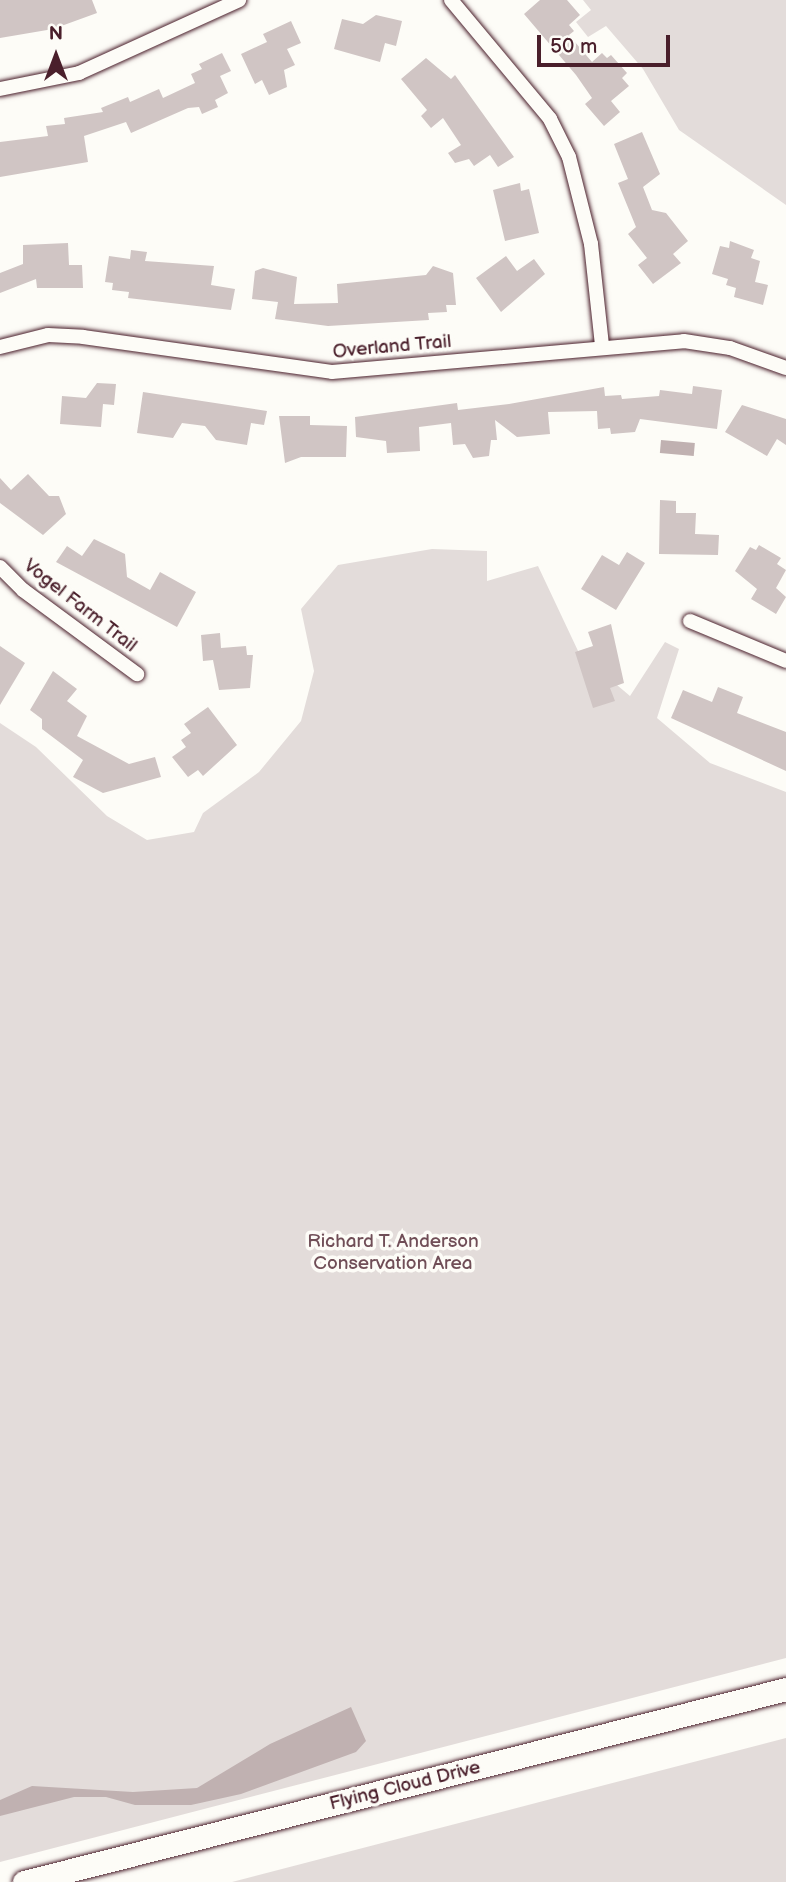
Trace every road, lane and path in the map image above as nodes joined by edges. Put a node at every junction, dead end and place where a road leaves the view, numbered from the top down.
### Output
1 (239, 0) edge
2 (451, 0) edge
3 (0, 89) edge
4 (602, 345) junction
5 (0, 347) edge
6 (786, 368) edge
7 (0, 567) edge
8 (690, 621) dead end
9 (786, 661) edge
10 (137, 674) dead end
11 (785, 1689) edge
12 (24, 1882) edge

1 - 3 street
2 - 4 street
4 - 5 street, Overland Trail
4 - 6 street, Overland Trail
7 - 10 street, Vogel Farm Trail
8 - 9 street
11 - 12 main road, Flying Cloud Drive

